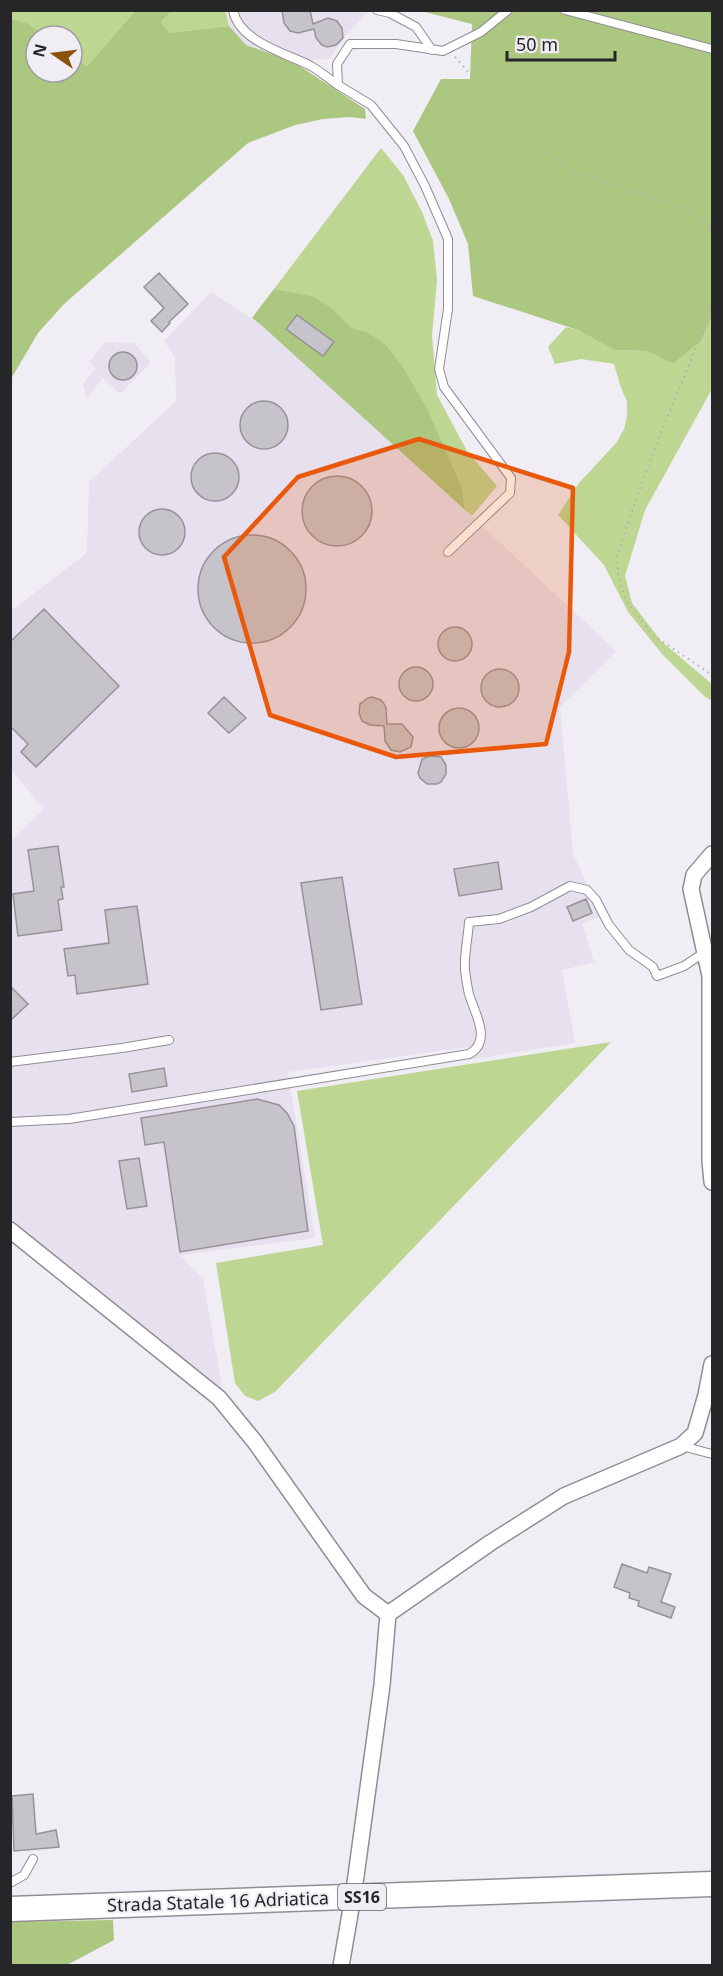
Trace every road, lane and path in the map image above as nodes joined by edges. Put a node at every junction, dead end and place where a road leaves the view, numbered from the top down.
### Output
1 (233, 10) edge
2 (376, 10) edge
3 (508, 10) edge
4 (565, 10) edge
5 (712, 49) edge
6 (432, 50) junction
7 (443, 51) junction
8 (338, 85) junction
9 (712, 234) edge
10 (712, 303) edge
11 (448, 552) dead end
12 (712, 675) edge
13 (712, 854) edge
14 (705, 952) junction
15 (169, 1040) dead end
16 (10, 1062) edge
17 (10, 1122) edge
18 (712, 1182) edge
19 (10, 1230) edge
20 (712, 1364) edge
21 (681, 1446) junction
22 (712, 1454) edge
23 (388, 1614) junction
24 (33, 1859) dead end
25 (10, 1882) edge
26 (712, 1884) edge
27 (10, 1909) edge
28 (341, 1965) edge

1 - 8 lane
2 - 6 lane
3 - 7 lane
4 - 5 lane
6 - 7 lane
6 - 8 lane
7 - 9 path
8 - 11 lane
10 - 12 path
13 - 14 street
14 - 17 lane
14 - 18 street
15 - 16 lane
19 - 23 street
20 - 21 street
21 - 22 lane
21 - 23 street
23 - 28 street, bridge
24 - 25 lane
26 - 27 main road, Strada Statale 16 Adriatica / SS16

